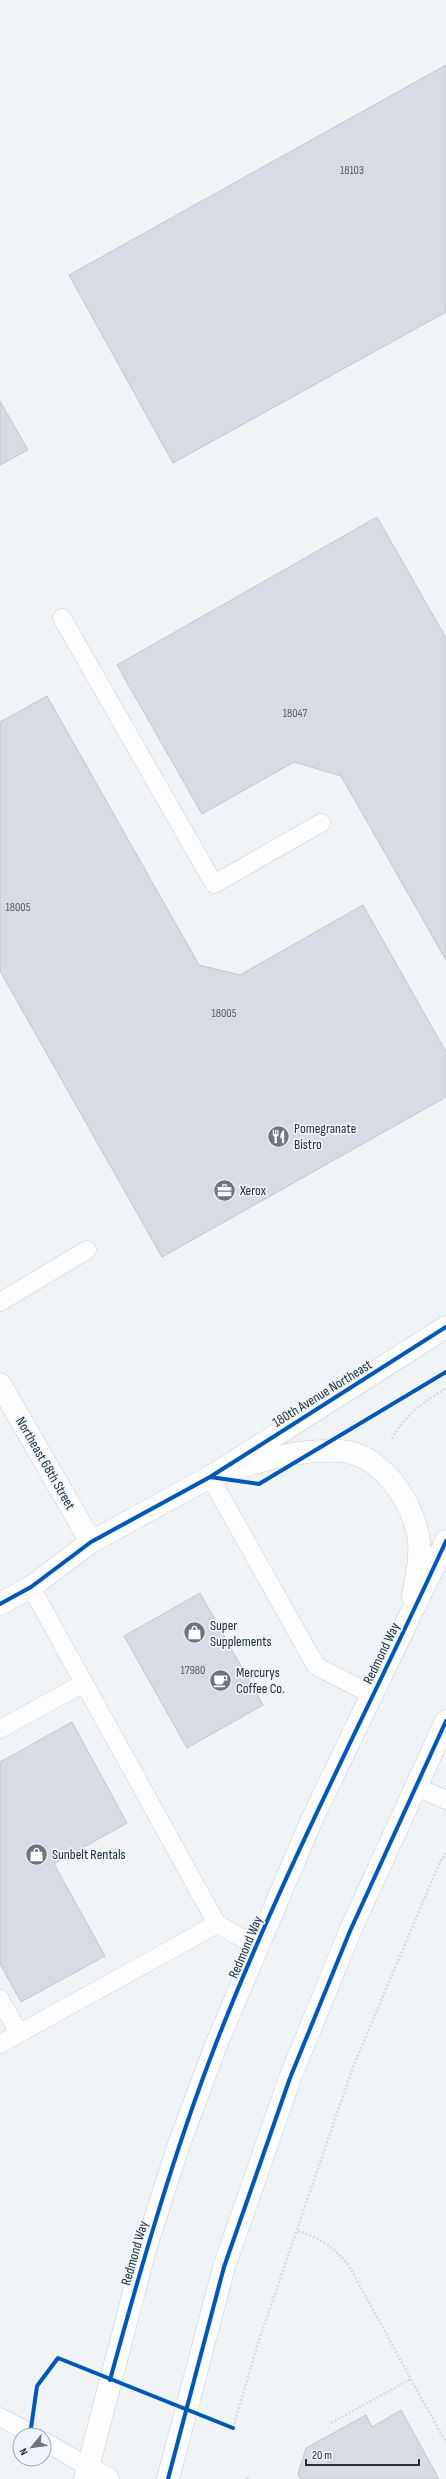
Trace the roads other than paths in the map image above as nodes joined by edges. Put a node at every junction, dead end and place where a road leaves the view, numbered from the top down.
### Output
1 (62, 618) dead end
2 (321, 823) dead end
3 (87, 1250) dead end
4 (0, 1302) edge
5 (446, 1327) edge
6 (0, 1384) edge
7 (210, 1477) junction
8 (446, 1541) edge
9 (91, 1542) junction
10 (31, 1587) junction
11 (0, 1604) edge
12 (408, 1623) junction
13 (84, 1683) junction
14 (373, 1695) junction
15 (446, 1721) edge
16 (0, 1729) edge
17 (416, 1787) junction
18 (446, 1800) edge
19 (217, 1924) junction
20 (257, 1946) junction
21 (0, 1999) edge
22 (19, 2033) junction
23 (0, 2044) edge
24 (0, 2418) edge
25 (18, 2427) edge
26 (52, 2447) edge
27 (86, 2473) edge
28 (108, 2479) edge
29 (168, 2479) edge

1 - 2 lane
3 - 4 lane
5 - 7 main road, 180th Avenue Northeast
6 - 9 main road, Northeast 68th Street
7 - 9 main road, 180th Avenue Northeast
7 - 12 main road
7 - 14 lane
8 - 12 main road, Redmond Way
9 - 10 main road, 180th Avenue Northeast
10 - 11 main road, 180th Avenue Northeast
10 - 13 lane
12 - 14 main road, Redmond Way
13 - 16 lane
13 - 19 lane
14 - 20 main road, Redmond Way
15 - 17 main road
17 - 18 lane
17 - 29 main road
19 - 20 lane
19 - 22 lane
20 - 27 main road, Redmond Way
21 - 22 lane
22 - 23 lane
24 - 25 lane
26 - 27 lane
27 - 28 main road

